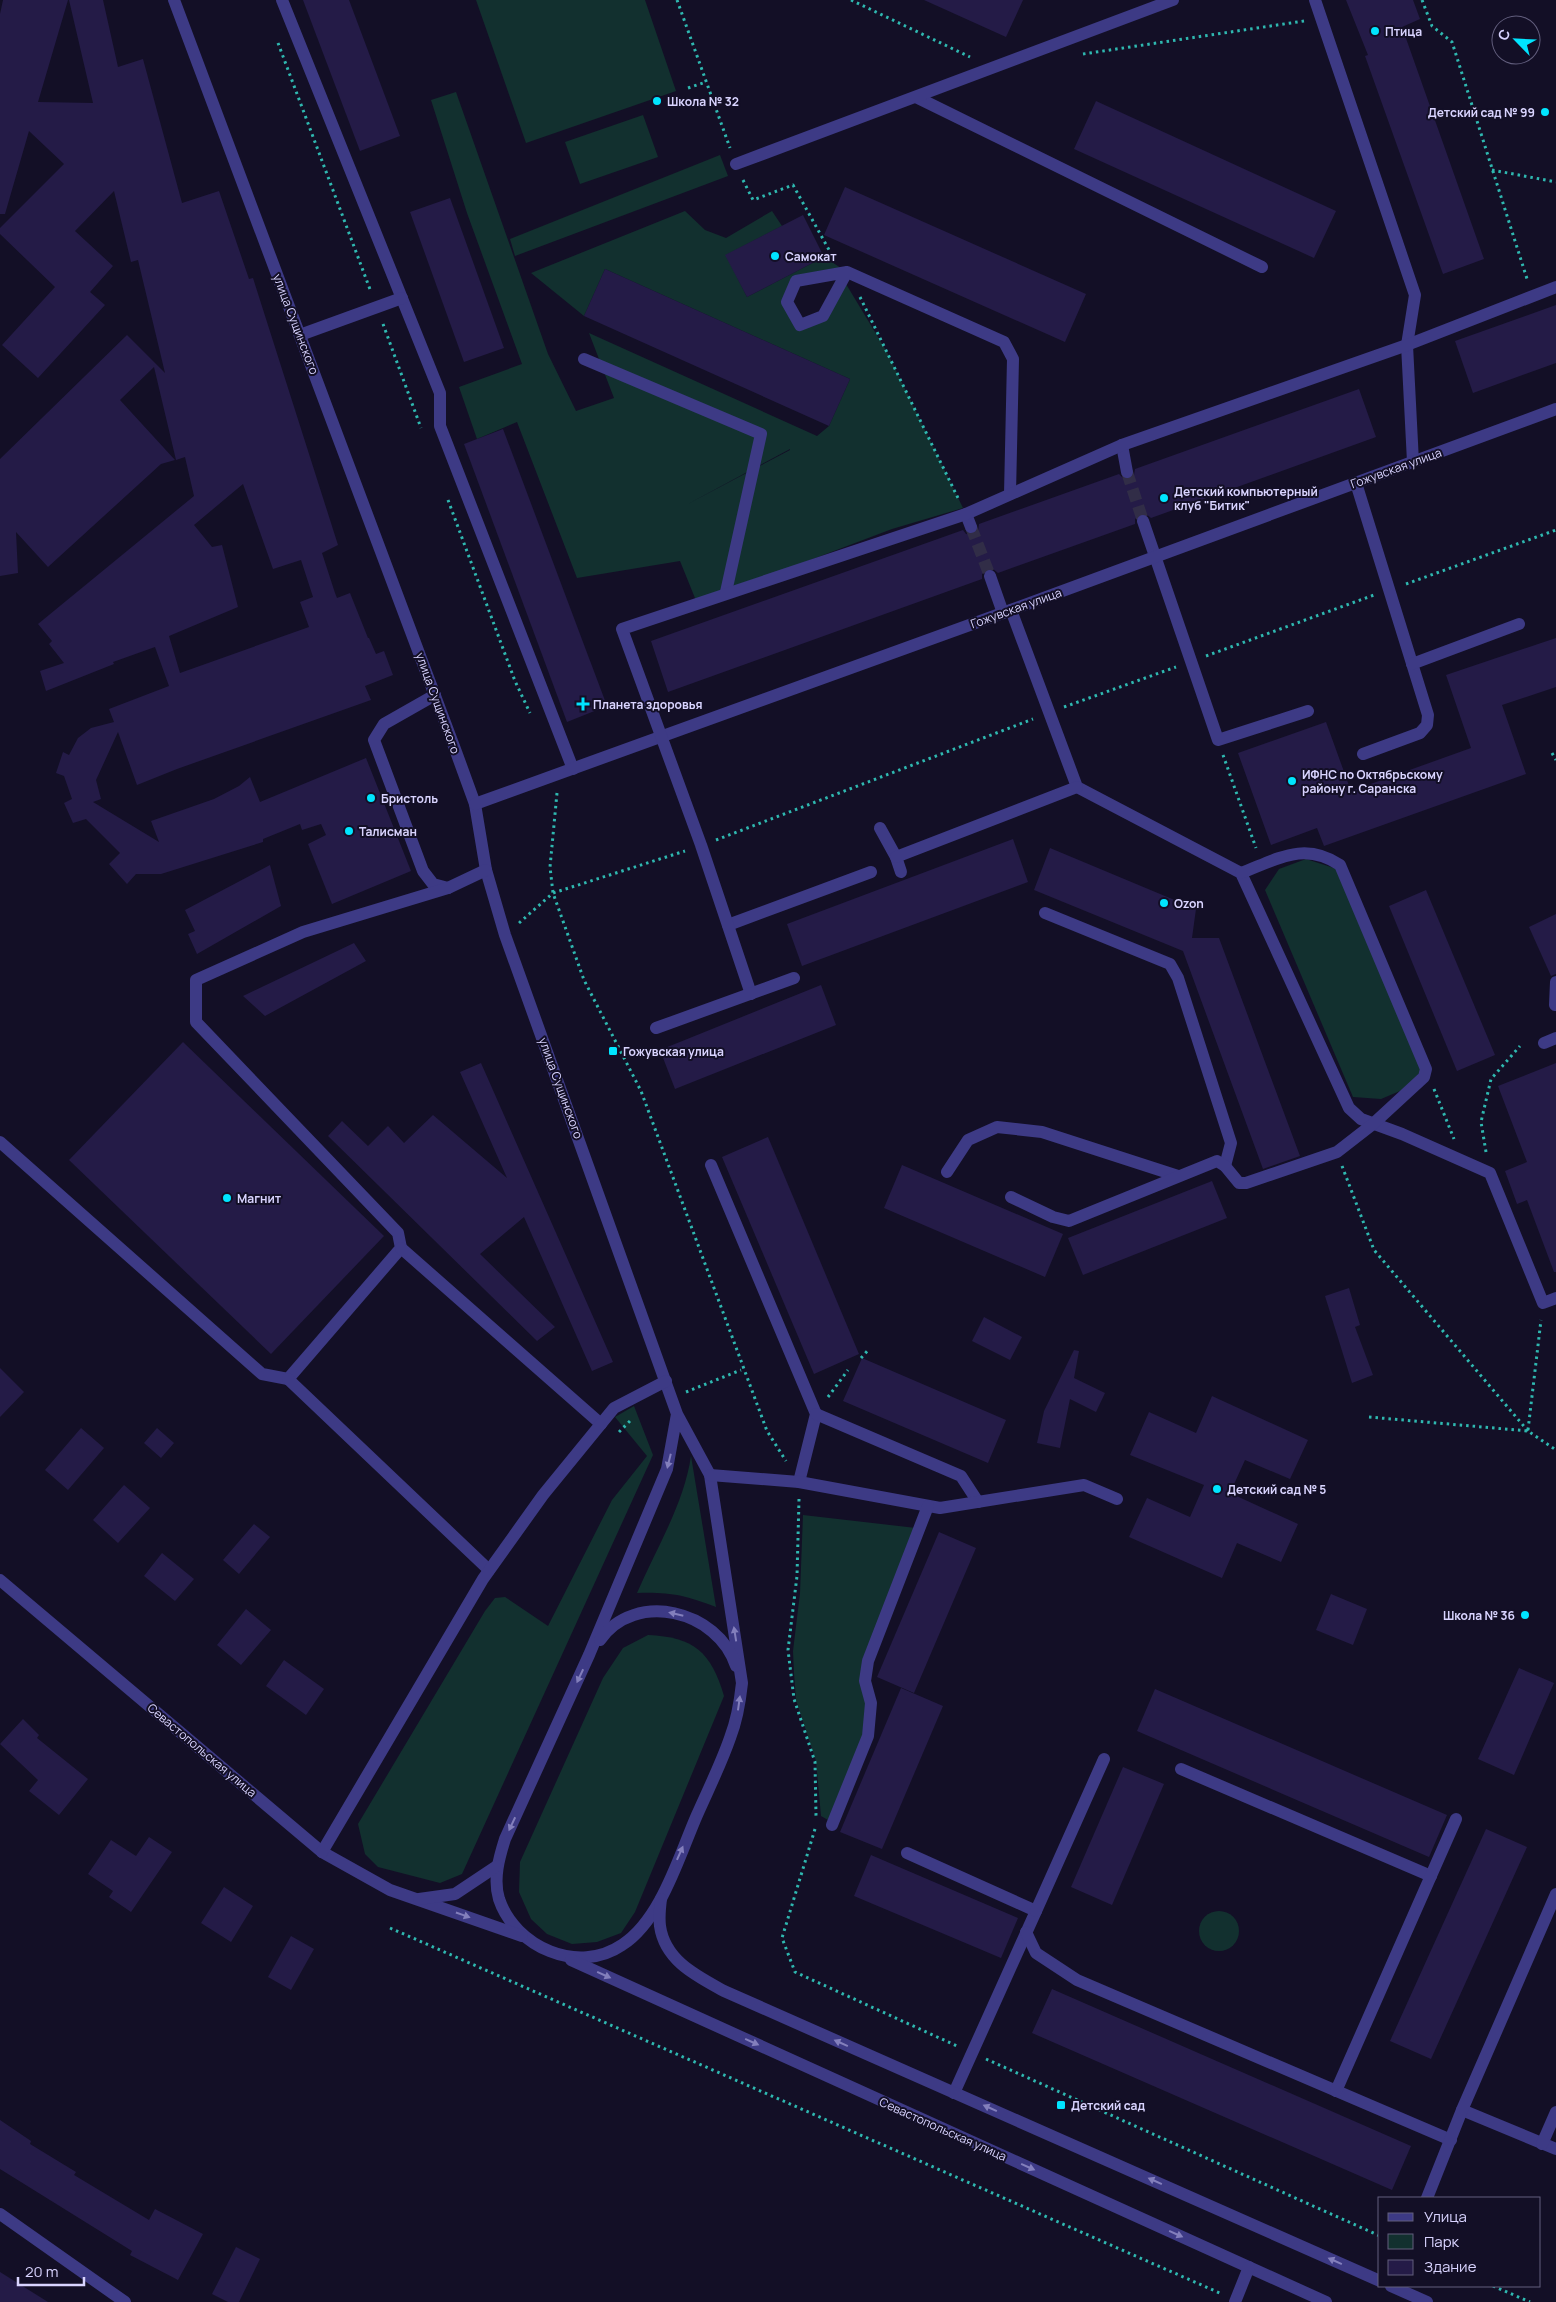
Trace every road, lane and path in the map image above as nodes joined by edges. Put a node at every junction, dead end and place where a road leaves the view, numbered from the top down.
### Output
1 (174, 0) edge
2 (282, 0) edge
3 (677, 0) edge
4 (851, 0) edge
5 (863, 0) edge
6 (1173, 0) edge
7 (1315, 0) edge
8 (1422, 0) edge
9 (861, 5) junction
10 (1322, 19) junction
11 (276, 37) dead end
12 (1080, 54) dead end
13 (994, 68) junction
14 (706, 82) junction
15 (688, 88) dead end
16 (916, 97) junction
17 (736, 164) junction
18 (1492, 170) junction
19 (1556, 182) edge
20 (1262, 266) dead end
21 (847, 272) junction
22 (1556, 287) edge
23 (1533, 296) junction
24 (402, 298) junction
25 (376, 307) junction
26 (300, 335) junction
27 (1407, 345) junction
28 (584, 359) dead end
29 (1556, 409) edge
30 (421, 428) dead end
31 (1122, 445) junction
32 (1413, 462) junction
33 (1127, 472) tunnel mouth
34 (1356, 483) junction
35 (446, 494) dead end
36 (1010, 494) junction
37 (966, 514) junction
38 (1143, 521) tunnel mouth
39 (971, 527) tunnel mouth
40 (1556, 530) edge
41 (1155, 557) junction
42 (990, 576) tunnel mouth
43 (1390, 590) junction
44 (726, 592) junction
45 (1007, 612) junction
46 (1519, 624) dead end
47 (1190, 662) junction
48 (1412, 664) junction
49 (435, 695) junction
50 (1308, 711) dead end
51 (1050, 712) junction
52 (534, 720) dead end
53 (660, 737) junction
54 (1218, 740) junction
55 (1552, 753) dead end
56 (1363, 754) dead end
57 (1556, 760) edge
58 (573, 769) junction
59 (559, 774) junction
60 (1077, 787) junction
61 (474, 804) junction
62 (880, 828) dead end
63 (701, 846) junction
64 (896, 857) junction
65 (1262, 865) junction
66 (486, 870) junction
67 (871, 872) dead end
68 (902, 872) dead end
69 (1241, 873) junction
70 (448, 888) junction
71 (553, 893) junction
72 (1046, 913) dead end
73 (728, 925) junction
74 (505, 935) junction
75 (794, 978) dead end
76 (1556, 982) edge
77 (751, 994) junction
78 (1555, 1005) dead end
79 (656, 1028) dead end
80 (1520, 1046) dead end
81 (1426, 1069) junction
82 (1373, 1124) junction
83 (0, 1142) edge
84 (1337, 1152) junction
85 (1463, 1160) junction
86 (711, 1166) dead end
87 (1225, 1166) junction
88 (947, 1172) dead end
89 (1490, 1172) junction
90 (1178, 1176) junction
91 (1011, 1197) dead end
92 (401, 1248) junction
93 (1556, 1298) edge
94 (1543, 1303) junction
95 (869, 1349) dead end
96 (861, 1358) dead end
97 (848, 1370) dead end
98 (288, 1379) junction
99 (666, 1381) junction
100 (677, 1414) junction
101 (816, 1414) junction
102 (1369, 1417) dead end
103 (601, 1424) junction
104 (1528, 1431) junction
105 (1556, 1450) edge
106 (710, 1475) junction
107 (799, 1482) junction
108 (1117, 1499) dead end
109 (978, 1502) junction
110 (928, 1506) junction
111 (489, 1570) junction
112 (1, 1582) edge
113 (589, 1655) junction
114 (742, 1683) junction
115 (1104, 1759) dead end
116 (1181, 1769) dead end
117 (1456, 1819) dead end
118 (832, 1825) dead end
119 (322, 1852) junction
120 (907, 1854) dead end
121 (497, 1866) junction
122 (1431, 1876) junction
123 (1556, 1894) edge
124 (661, 1898) junction
125 (417, 1900) junction
126 (1036, 1911) junction
127 (390, 1928) dead end
128 (1026, 1932) junction
129 (522, 1936) junction
130 (560, 1955) junction
131 (972, 2053) junction
132 (1336, 2091) junction
133 (954, 2093) junction
134 (1462, 2110) junction
135 (1556, 2112) edge
136 (1451, 2140) junction
137 (1542, 2144) junction
138 (1556, 2149) edge
139 (1427, 2197) edge
140 (0, 2214) edge
141 (1378, 2235) edge
142 (1250, 2268) junction
143 (1378, 2280) edge
144 (1393, 2287) edge
145 (1495, 2287) edge
146 (1233, 2300) edge
147 (125, 2302) edge
148 (1326, 2302) edge
149 (1427, 2302) edge
150 (1530, 2302) edge

1 - 26 street, улица Сущинского
2 - 24 street
3 - 14 path
4 - 9 path
5 - 9 path
6 - 13 street
7 - 10 street
8 - 18 path
9 - 13 path
10 - 12 path
10 - 27 street
11 - 25 path
13 - 16 street
14 - 15 path
14 - 17 path
16 - 17 street
16 - 20 street
17 - 21 path
18 - 19 path
18 - 23 path
21 - 21 street
21 - 36 street
21 - 37 path
22 - 23 street
23 - 27 street
24 - 25 street
24 - 58 street
25 - 26 street
25 - 30 path
26 - 49 street, улица Сущинского
27 - 31 street
27 - 32 street
28 - 44 street
29 - 32 street, Гожувская улица
31 - 33 street
31 - 36 street
32 - 34 street, Гожувская улица
34 - 41 street, Гожувская улица
34 - 43 street
35 - 52 path
36 - 37 street
37 - 39 street
37 - 44 street
38 - 41 street
40 - 43 path
41 - 45 street, Гожувская улица
41 - 47 street
42 - 45 street
43 - 47 path
43 - 48 street
44 - 53 street
45 - 51 street
45 - 53 street, Гожувская улица
46 - 48 street
47 - 51 path
47 - 54 street
48 - 56 street
49 - 61 street, улица Сущинского
49 - 70 street
50 - 54 street
51 - 60 street
51 - 63 path
53 - 58 street, Гожувская улица
53 - 63 street
54 - 65 path
55 - 57 path
58 - 59 street, Гожувская улица
59 - 61 street, Гожувская улица
59 - 71 path
60 - 64 street
60 - 69 street
61 - 66 street, улица Сущинского
62 - 64 street
63 - 71 path
63 - 73 street
64 - 68 street
65 - 69 street
65 - 81 street
66 - 70 street
66 - 74 street, улица Сущинского
67 - 73 street
69 - 82 street
70 - 92 street
71 - 74 path
71 - 107 path
72 - 87 street
73 - 77 street
74 - 99 street, улица Сущинского
75 - 77 street
76 - 78 street
77 - 79 street
80 - 89 path
81 - 82 street
81 - 85 path
82 - 84 street
82 - 85 street
83 - 98 street
84 - 87 street
84 - 104 path
85 - 89 street
86 - 101 street
87 - 90 street
88 - 90 street
89 - 94 street
90 - 91 street
92 - 98 street
92 - 103 street
93 - 94 street
94 - 104 path
95 - 96 path
97 - 101 path
98 - 111 street
99 - 100 street, улица Сущинского
99 - 103 street
100 - 106 street, улица Сущинского
100 -> 113 street
101 - 107 street
101 - 109 street
102 - 104 path
103 - 111 street
104 - 105 path
106 - 107 street
114 -> 106 street, улица Сущинского
107 - 110 street
107 - 131 path
108 - 109 street
109 - 110 street
110 - 118 street
111 - 119 street
112 - 119 street, Севастопольская улица
114 -> 113 street
113 -> 121 street
124 -> 114 street
115 - 126 street
116 - 122 street
117 - 122 street
119 - 125 street, Севастопольская улица
120 - 126 street
121 - 125 street
121 - 129 street
122 - 132 street
123 - 134 street
124 - 130 street
133 -> 124 street
125 -> 129 street, Севастопольская улица
126 - 128 street
127 - 146 path
128 - 131 street
128 - 132 street
129 - 130 street
130 -> 142 street, Севастопольская улица
131 - 133 street
131 - 141 path
132 - 136 street
143 -> 133 street
134 - 136 street
134 - 137 street
135 - 137 street
136 - 139 street
137 - 138 street
140 - 147 street
142 - 146 street
142 - 148 street, Севастопольская улица
144 - 149 street
145 - 150 path

